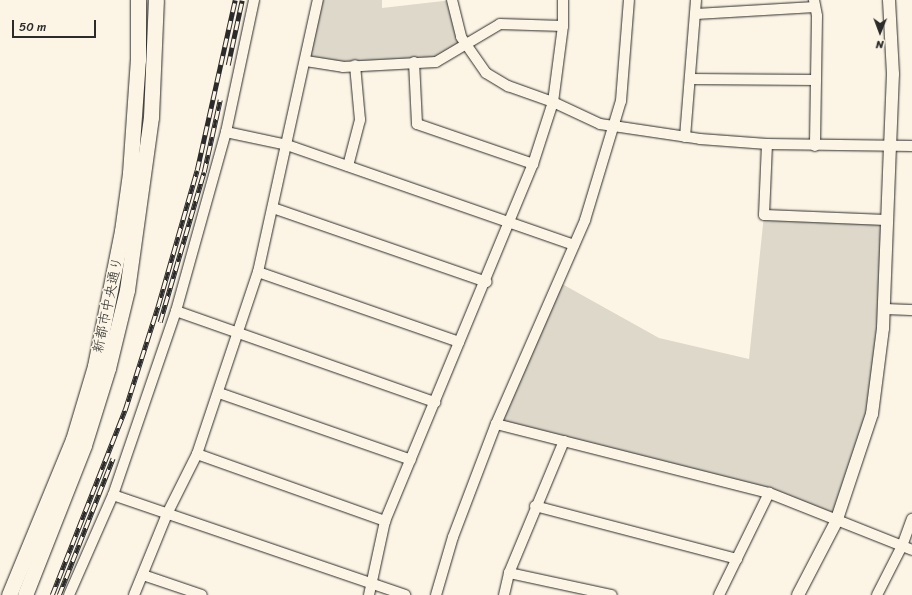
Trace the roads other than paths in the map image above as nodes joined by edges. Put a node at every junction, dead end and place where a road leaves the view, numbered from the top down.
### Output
1 (138, 0) edge
2 (156, 0) edge
3 (254, 0) edge
4 (318, 0) edge
5 (452, 0) edge
6 (563, 0) edge
7 (629, 0) edge
8 (696, 0) edge
9 (889, 0) edge
10 (814, 3) edge
11 (696, 14) junction
12 (563, 26) junction
13 (466, 45) junction
14 (306, 60) junction
15 (414, 62) junction
16 (355, 65) junction
17 (690, 79) junction
18 (816, 80) junction
19 (553, 102) junction
20 (614, 128) junction
21 (226, 132) junction
22 (685, 137) junction
23 (767, 144) junction
24 (287, 145) junction
25 (815, 146) junction
26 (912, 146) edge
27 (890, 148) junction
28 (533, 164) junction
29 (348, 166) junction
30 (274, 208) junction
31 (887, 220) junction
32 (511, 223) junction
33 (574, 245) junction
34 (258, 272) junction
35 (487, 282) junction
36 (884, 309) junction
37 (912, 310) edge
38 (176, 311) junction
39 (238, 331) junction
40 (460, 342) junction
41 (219, 393) junction
42 (435, 402) junction
43 (496, 424) junction
44 (564, 441) junction
45 (197, 454) junction
46 (411, 460) junction
47 (769, 493) junction
48 (113, 496) junction
49 (535, 506) junction
50 (167, 514) junction
51 (912, 519) edge
52 (385, 521) junction
53 (836, 522) junction
54 (902, 546) junction
55 (912, 550) edge
56 (737, 559) junction
57 (509, 573) junction
58 (142, 575) junction
59 (372, 584) junction
60 (9, 595) edge
61 (25, 595) edge
62 (69, 595) edge
63 (134, 595) edge
64 (202, 595) edge
65 (369, 595) edge
66 (405, 595) edge
67 (436, 595) edge
68 (504, 595) edge
69 (612, 595) edge
70 (719, 595) edge
71 (798, 595) edge
72 (878, 595) edge

1 - 60 main road, 新都市中央通り
2 - 61 main road, 新都市中央通り
3 - 21 street
4 - 14 street
5 - 13 street
6 - 12 street
7 - 20 street
8 - 11 street
9 - 27 street
10 - 11 street
10 - 18 street
11 - 17 street
12 - 13 street
12 - 19 street
13 - 15 street
13 - 19 street
14 - 16 street
14 - 24 street
15 - 16 street
15 - 28 street
16 - 29 street
17 - 18 street
17 - 22 street
18 - 25 street
19 - 20 street
19 - 28 street
20 - 22 street
20 - 33 street
21 - 24 street
21 - 38 street
22 - 23 street
23 - 25 street
23 - 31 street
24 - 29 street
24 - 30 street
25 - 27 street
26 - 27 street
27 - 31 street
28 - 32 street
29 - 32 street
30 - 34 street
30 - 35 street
31 - 36 street
32 - 33 street
32 - 35 street
33 - 43 street
34 - 39 street
34 - 40 street
35 - 40 street
36 - 37 street
36 - 53 street
38 - 39 street
38 - 48 street
39 - 41 street
39 - 42 street
40 - 42 street
41 - 45 street
41 - 46 street
42 - 46 street
43 - 44 street
43 - 67 street
44 - 47 street
44 - 49 street
45 - 50 street
45 - 52 street
46 - 52 street
47 - 53 street
47 - 56 street
48 - 50 street
48 - 62 street
49 - 56 street
49 - 57 street
50 - 58 street
50 - 59 street
51 - 54 street
52 - 59 street
53 - 54 street
53 - 71 street
54 - 55 street
54 - 72 street
56 - 70 street
57 - 68 street
57 - 69 street
58 - 63 street
58 - 64 street
59 - 65 street
59 - 66 street

